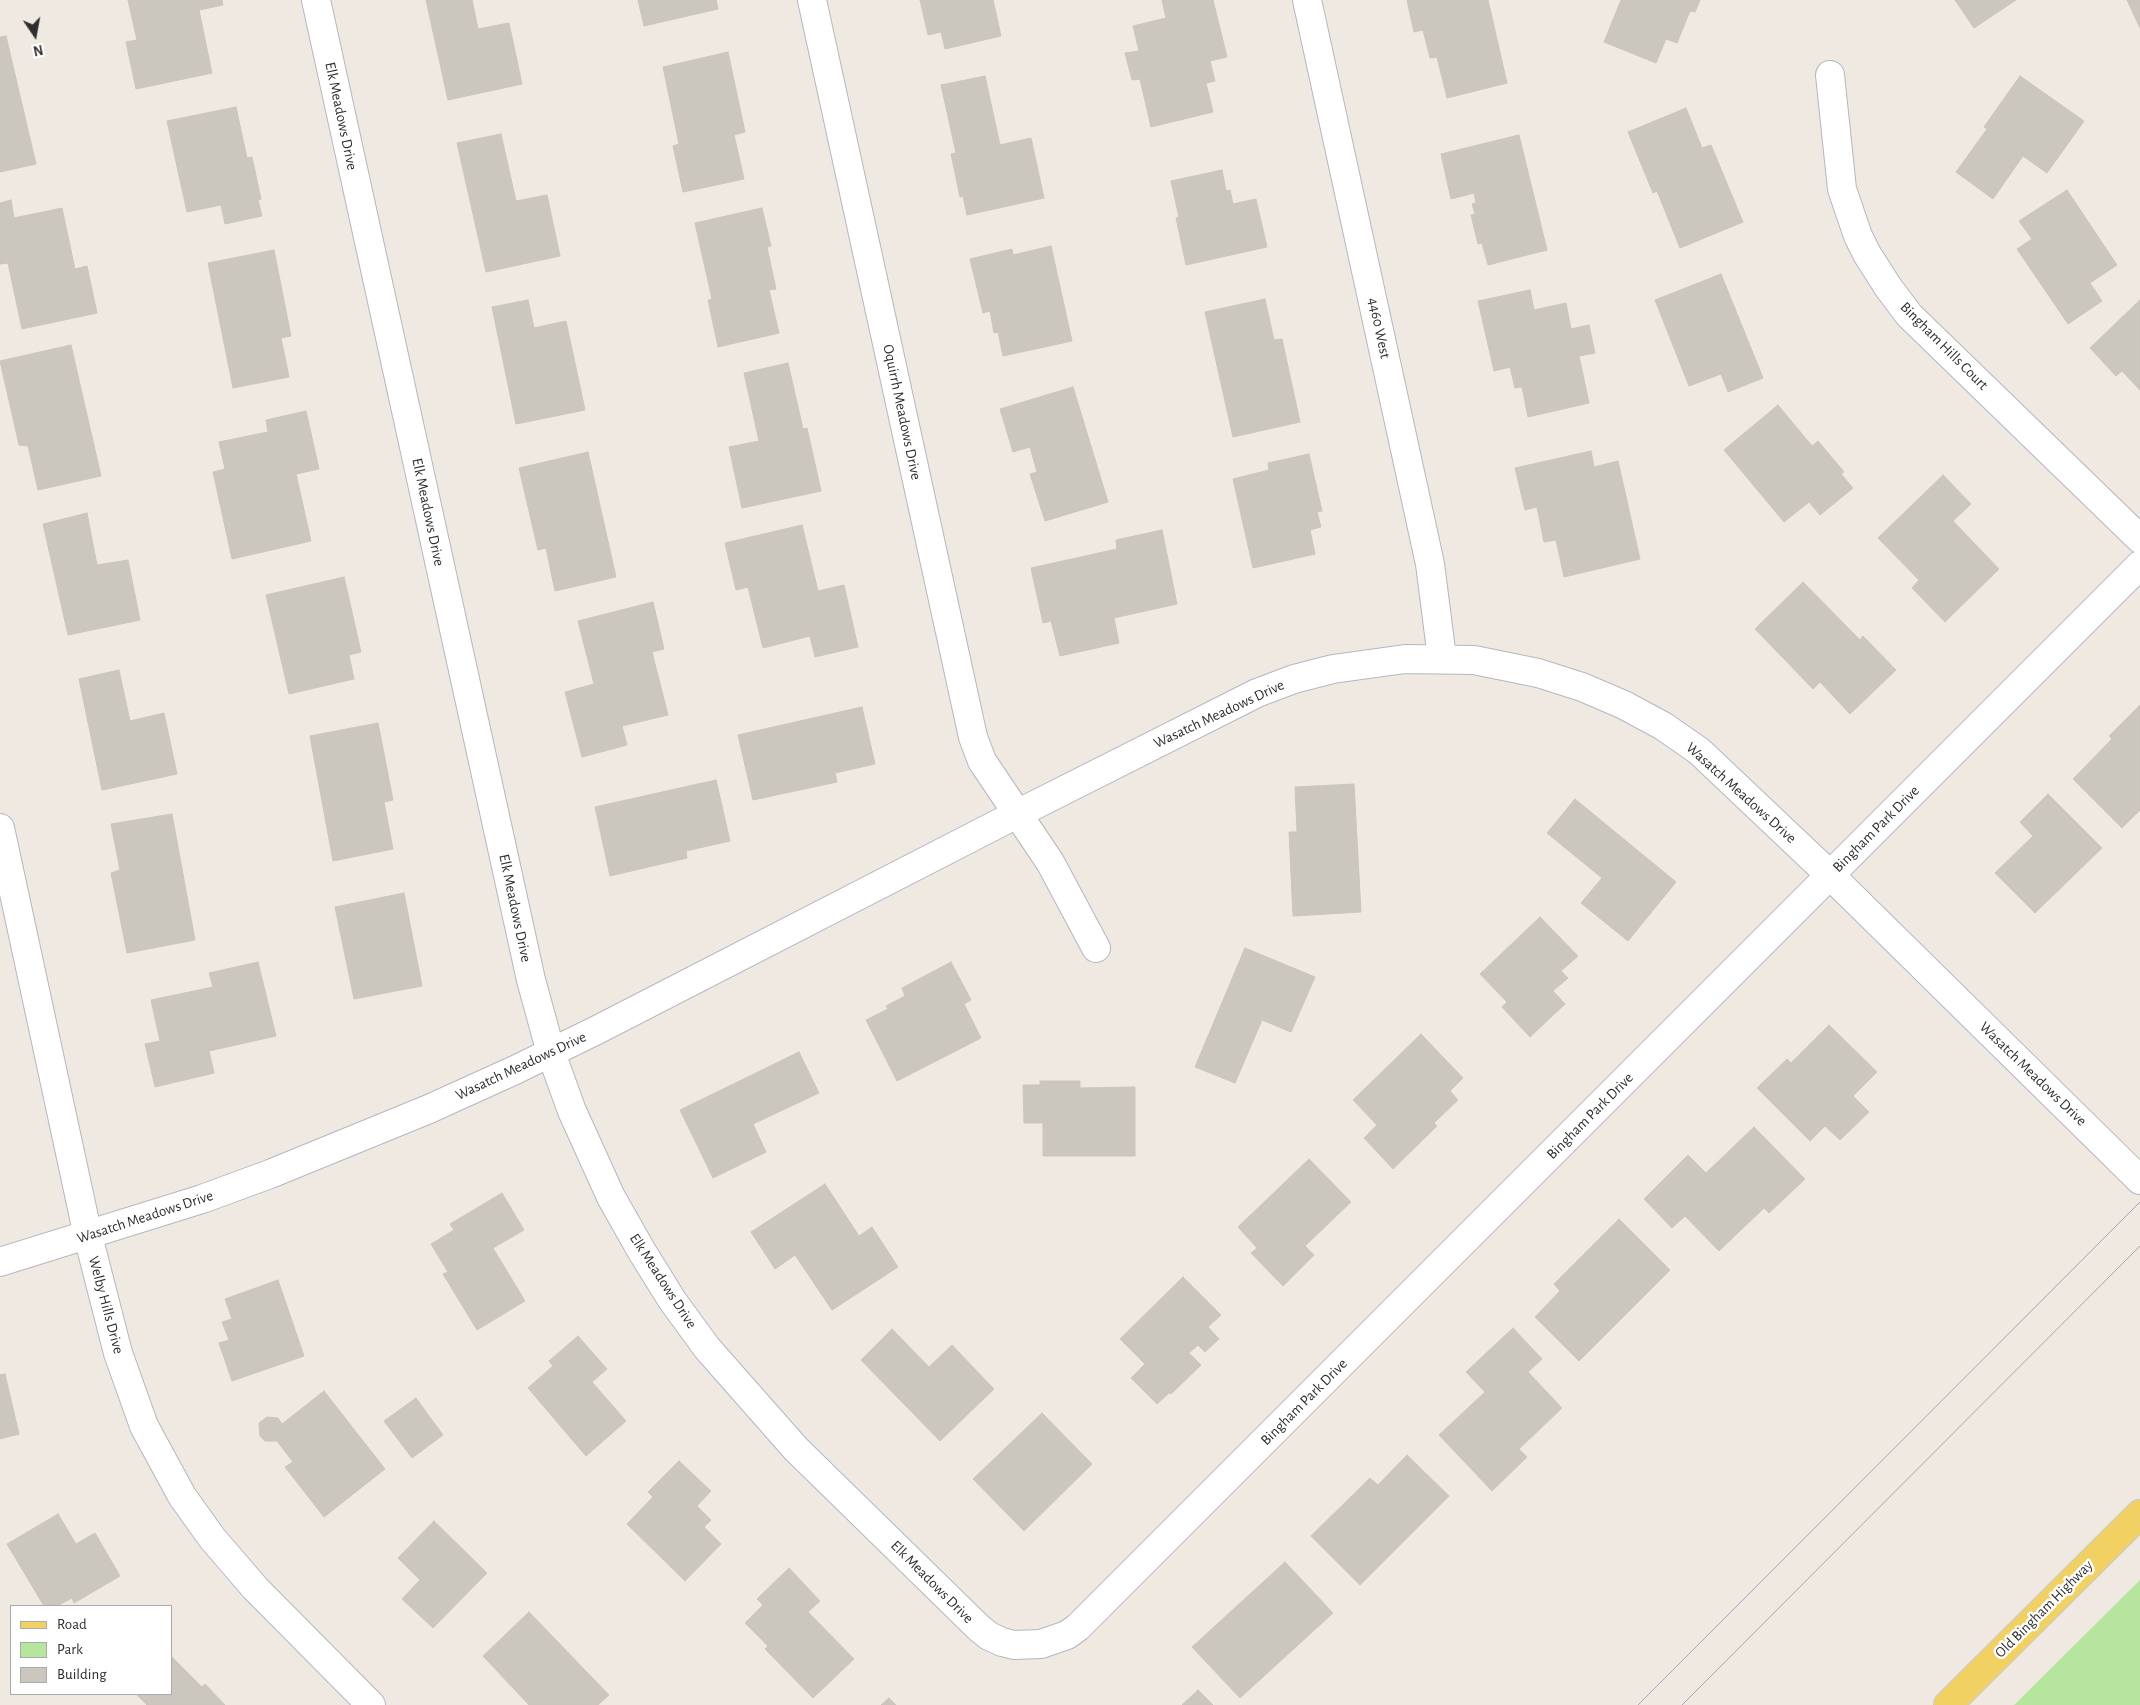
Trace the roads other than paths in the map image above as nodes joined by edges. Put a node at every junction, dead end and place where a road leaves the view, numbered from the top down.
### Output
1 (316, 0) edge
2 (812, 0) edge
3 (1307, 0) edge
4 (1830, 75) dead end
5 (2140, 539) edge
6 (2140, 565) edge
7 (1442, 658) junction
8 (1017, 814) junction
9 (0, 828) edge
10 (1830, 875) junction
11 (1096, 948) dead end
12 (551, 1053) junction
13 (2140, 1180) edge
14 (88, 1236) junction
15 (0, 1262) edge
16 (2140, 1514) edge
17 (1028, 1646) joint
18 (371, 1705) edge
19 (1948, 1705) edge

1 - 12 street, Elk Meadows Drive
2 - 8 street, Oquirrh Meadows Drive
3 - 7 street, 4460 West
4 - 5 street, Bingham Hills Court
6 - 10 street, Bingham Park Drive
7 - 8 street, Wasatch Meadows Drive
7 - 10 street, Wasatch Meadows Drive
8 - 11 street
8 - 12 street, Wasatch Meadows Drive
9 - 14 street, Welby Hills Drive
10 - 13 street, Wasatch Meadows Drive
10 - 17 street, Bingham Park Drive
12 - 14 street, Wasatch Meadows Drive
12 - 17 street, Elk Meadows Drive
14 - 15 street, Wasatch Meadows Drive
14 - 18 street, Welby Hills Drive
16 - 19 main road, Old Bingham Highway

